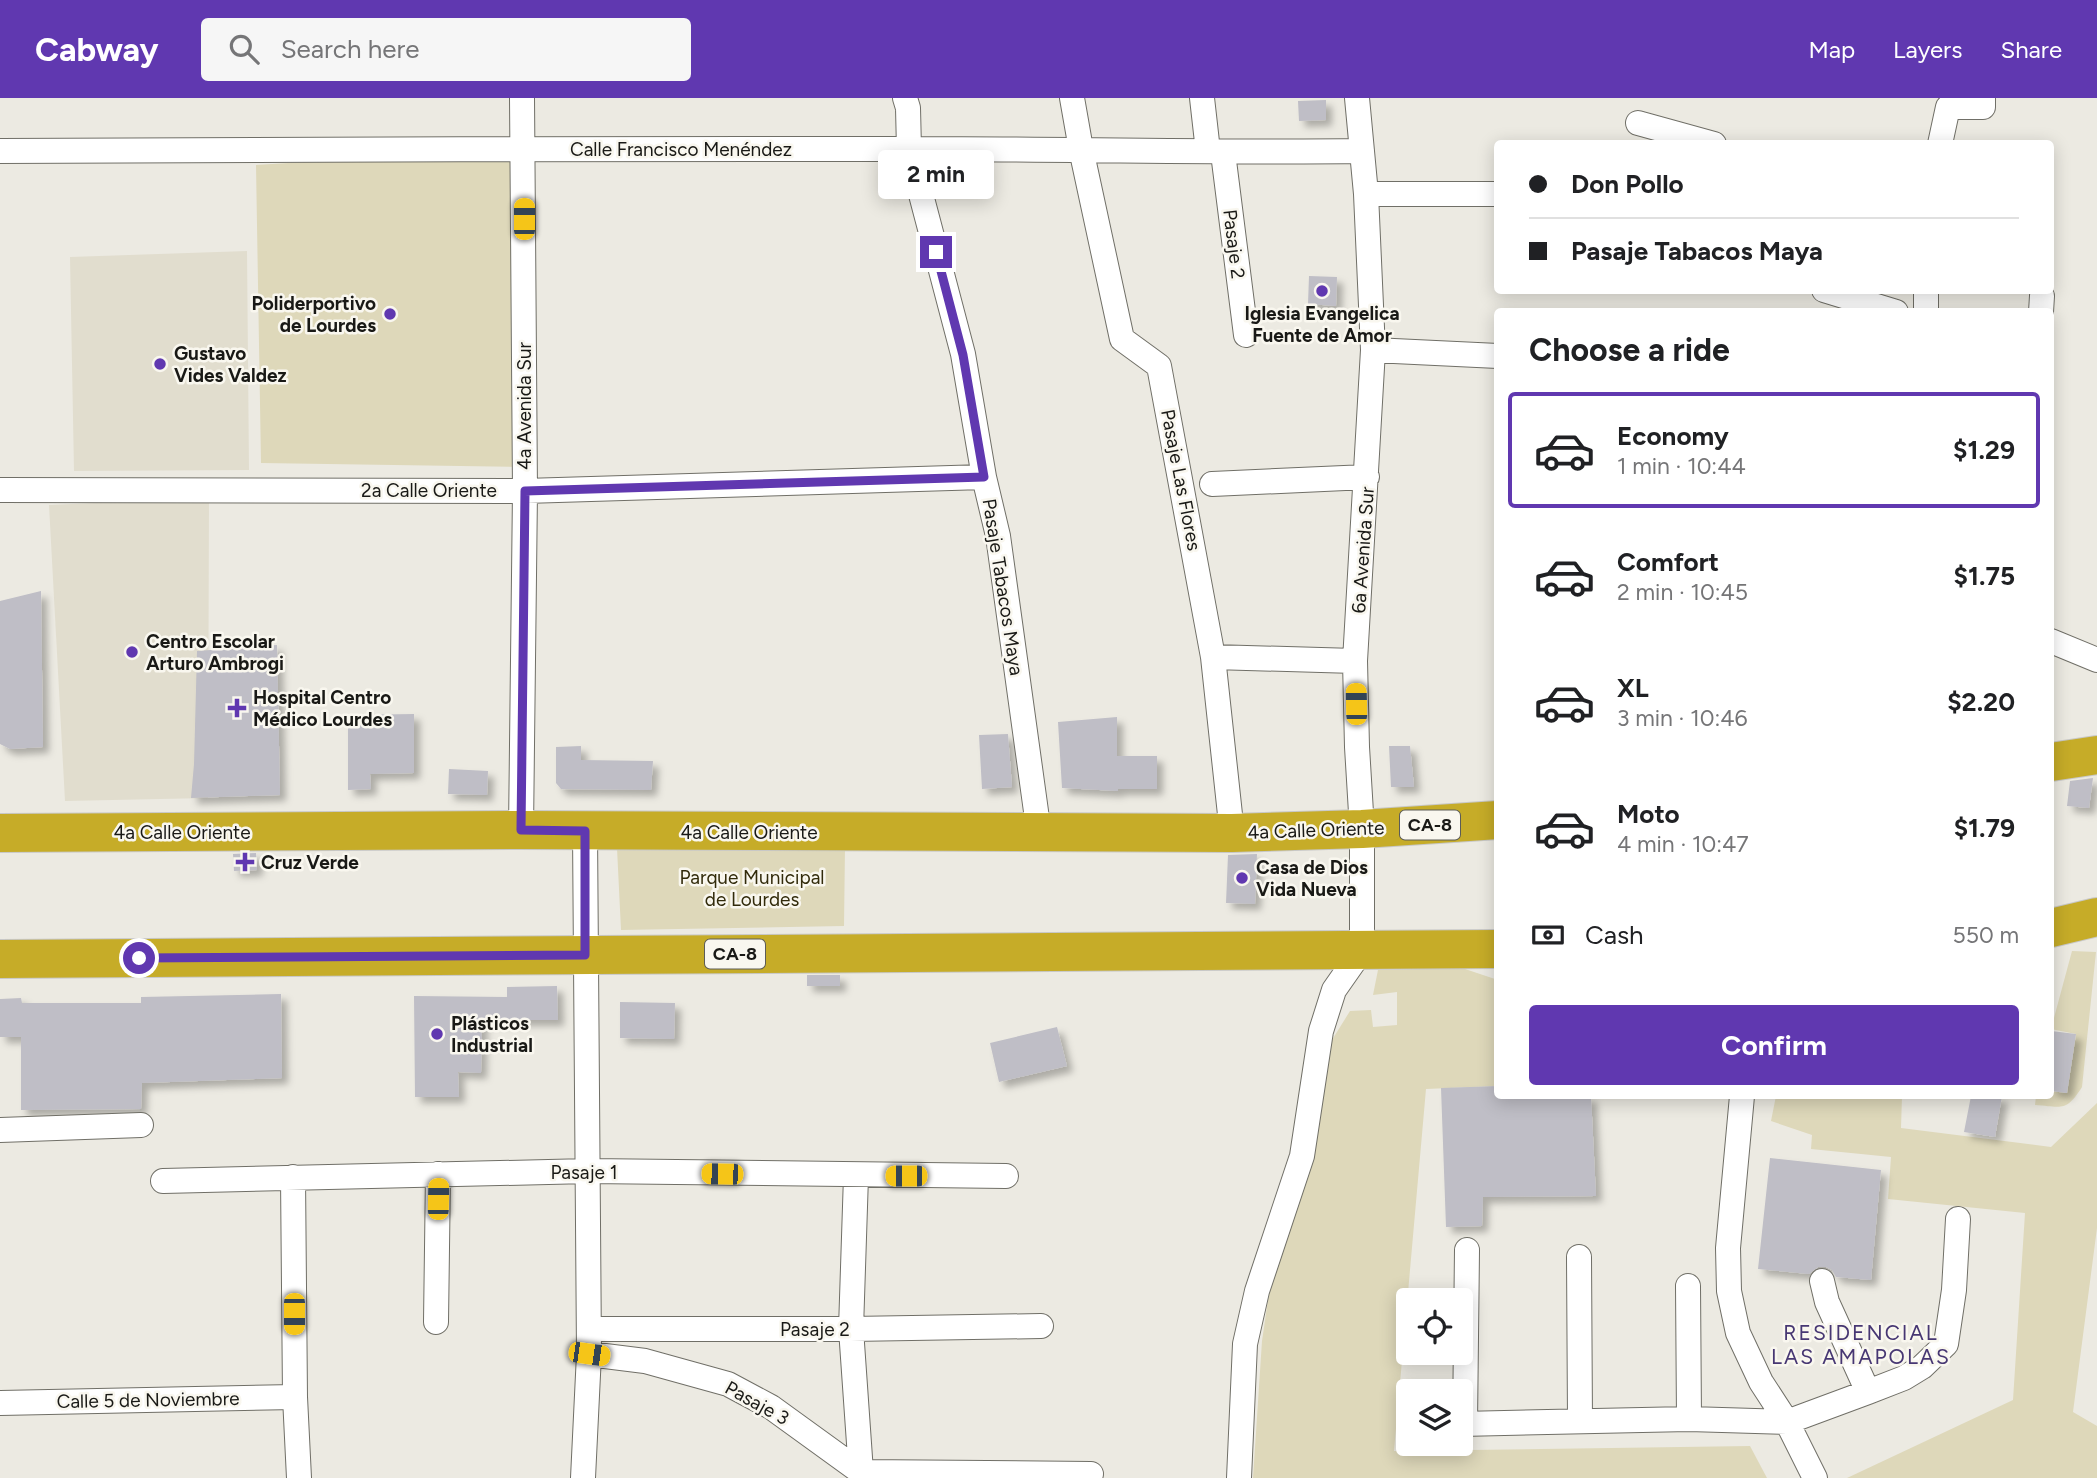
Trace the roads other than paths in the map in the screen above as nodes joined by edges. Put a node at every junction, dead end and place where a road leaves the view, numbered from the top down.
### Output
1 (522, 98) edge
2 (905, 98) edge
3 (1072, 98) edge
4 (1202, 98) edge
5 (1357, 98) edge
6 (1983, 98) edge
7 (1638, 123) dead end
8 (1700, 140) edge
9 (1941, 140) edge
10 (523, 149) junction
11 (909, 149) junction
12 (1081, 149) junction
13 (0, 150) edge
14 (1362, 151) junction
15 (1215, 152) junction
16 (1366, 194) junction
17 (1494, 194) edge
18 (1837, 294) edge
19 (1883, 308) edge
20 (1246, 335) dead end
21 (1373, 350) junction
22 (1494, 356) edge
23 (984, 477) junction
24 (1367, 477) junction
25 (1212, 484) dead end
26 (0, 490) edge
27 (525, 491) junction
28 (2054, 642) edge
29 (1213, 657) junction
30 (1355, 660) junction
31 (2097, 660) edge
32 (2097, 755) edge
33 (2054, 762) edge
34 (1494, 820) edge
35 (1362, 829) junction
36 (521, 830) junction
37 (585, 831) junction
38 (0, 833) edge
39 (1039, 833) junction
40 (1232, 833) junction
41 (2097, 917) edge
42 (2054, 927) edge
43 (1362, 950) junction
44 (1489, 954) edge
45 (585, 955) junction
46 (0, 959) edge
47 (1742, 1099) edge
48 (141, 1125) dead end
49 (0, 1130) edge
50 (589, 1171) junction
51 (438, 1174) junction
52 (856, 1176) junction
53 (1006, 1176) dead end
54 (293, 1177) junction
55 (163, 1181) dead end
56 (1958, 1219) dead end
57 (1466, 1250) dead end
58 (1580, 1257) dead end
59 (1822, 1281) dead end
60 (1688, 1286) dead end
61 (436, 1322) dead end
62 (1041, 1326) dead end
63 (589, 1329) junction
64 (851, 1329) junction
65 (589, 1354) junction
66 (1464, 1379) edge
67 (1868, 1392) junction
68 (295, 1397) junction
69 (0, 1403) edge
70 (1689, 1419) junction
71 (1580, 1420) junction
72 (1787, 1422) junction
73 (1473, 1424) edge
74 (1091, 1474) dead end
75 (865, 1475) edge
76 (299, 1478) edge
77 (583, 1478) edge
78 (1239, 1478) edge
79 (1815, 1478) edge

1 - 10 street, 4a Avenida Sur
2 - 11 street, Pasaje Tabacos Maya
3 - 12 street, Pasaje Las Flores
4 - 15 street, Pasaje 2
5 - 14 street, 6a Avenida Sur
6 - 9 street
7 - 8 street
10 - 11 street, Calle Francisco Menéndez
10 - 13 street, Calle Francisco Menéndez
10 - 27 street, 4a Avenida Sur
11 - 12 street, Calle Francisco Menéndez
11 - 23 street, Pasaje Tabacos Maya
12 - 15 street, Calle Francisco Menéndez
12 - 29 street, Pasaje Las Flores
14 - 15 street, Calle Francisco Menéndez
14 - 16 street, 6a Avenida Sur
15 - 20 street, Pasaje 2
16 - 17 street
16 - 21 street, 6a Avenida Sur
18 - 19 street
21 - 22 street
21 - 24 street, 6a Avenida Sur
23 - 27 street, 2a Calle Oriente
23 - 39 street, Pasaje Tabacos Maya
24 - 25 street
24 - 30 street, 6a Avenida Sur
26 - 27 street, 2a Calle Oriente
27 - 36 street, 4a Avenida Sur
28 - 31 street
29 - 30 street
29 - 40 street, Pasaje Las Flores
30 - 35 street, 6a Avenida Sur
32 - 33 highway
34 - 35 highway, 4a Calle Oriente / CA-8
35 - 40 highway, 4a Calle Oriente / CA-8
35 - 43 street, 6a Avenida Sur
36 - 37 highway, 4a Calle Oriente / CA-8
36 - 38 highway, 4a Calle Oriente / CA-8
37 - 39 highway, 4a Calle Oriente / CA-8
37 - 45 street
39 - 40 highway, 4a Calle Oriente / CA-8
41 - 42 highway
43 - 44 highway, CA-8
43 - 45 highway, CA-8
43 - 78 street
45 - 46 highway, CA-8
45 - 50 street
47 - 72 street
48 - 49 street
50 - 51 street, Pasaje 1
50 - 52 street, Pasaje 1
50 - 63 street
51 - 54 street, Pasaje 1
51 - 61 street
52 - 53 street, Pasaje 1
52 - 64 street
54 - 55 street, Pasaje 1
54 - 68 street
56 - 67 street
57 - 66 street
58 - 71 street
59 - 67 street
60 - 70 street
62 - 64 street, Pasaje 2
63 - 64 street, Pasaje 2
63 - 65 street
64 - 75 street
65 - 75 street, Pasaje 3
65 - 77 street
67 - 72 street
68 - 69 street, Calle 5 de Noviembre
68 - 76 street
70 - 71 street
70 - 72 street
71 - 73 street
72 - 79 street
74 - 75 street

